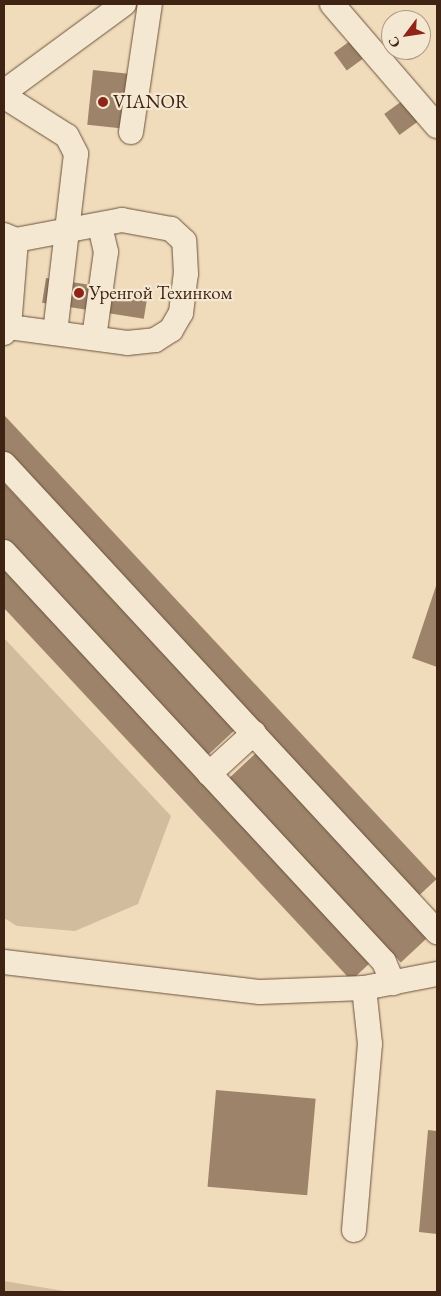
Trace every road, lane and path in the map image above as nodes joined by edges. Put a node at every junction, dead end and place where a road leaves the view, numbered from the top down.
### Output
1 (124, 4) edge
2 (150, 4) edge
3 (332, 4) edge
4 (4, 92) edge
5 (437, 126) edge
6 (131, 132) dead end
7 (100, 227) junction
8 (66, 233) junction
9 (10, 238) edge
10 (6, 330) edge
11 (55, 333) junction
12 (94, 338) junction
13 (4, 464) edge
14 (4, 552) edge
15 (254, 734) junction
16 (210, 774) junction
17 (437, 932) edge
18 (4, 962) edge
19 (437, 974) edge
20 (393, 982) junction
21 (364, 988) junction
22 (354, 1230) dead end

1 - 4 lane
2 - 6 lane
3 - 5 lane
4 - 8 lane
7 - 8 lane
7 - 12 lane
7 - 12 lane
8 - 9 lane
8 - 11 lane
9 - 10 lane
10 - 11 lane
11 - 12 lane
13 - 15 lane
14 - 16 lane
15 - 16 lane
15 - 17 lane
16 - 20 lane
18 - 21 lane
19 - 20 lane
20 - 21 lane
21 - 22 lane

